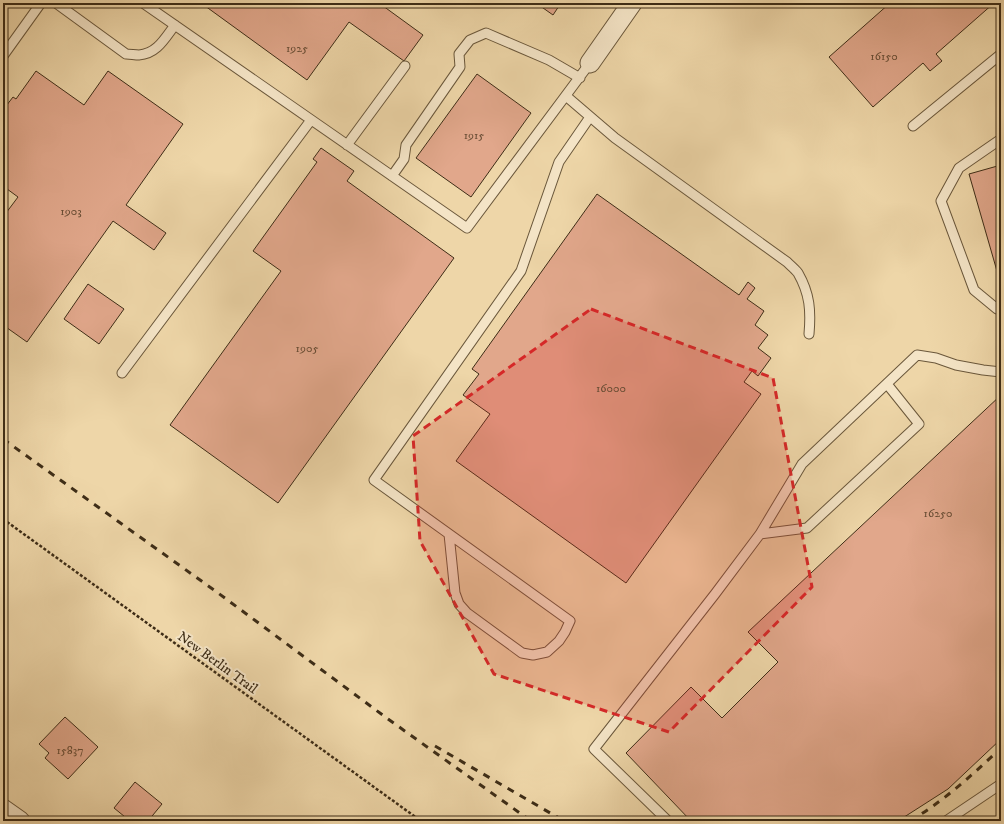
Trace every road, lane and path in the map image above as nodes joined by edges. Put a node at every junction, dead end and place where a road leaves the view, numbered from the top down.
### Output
1 (41, 3) edge
2 (56, 3) edge
3 (143, 3) edge
4 (632, 3) edge
5 (175, 25) junction
6 (1001, 54) edge
7 (3, 56) edge
8 (405, 66) dead end
9 (585, 70) junction
10 (566, 96) junction
11 (590, 117) junction
12 (311, 120) junction
13 (913, 126) dead end
14 (1001, 139) edge
15 (347, 145) junction
16 (392, 176) junction
17 (1001, 308) edge
18 (809, 334) dead end
19 (1001, 372) edge
20 (122, 374) dead end
21 (887, 384) junction
22 (3, 519) edge
23 (448, 534) junction
24 (760, 534) junction
25 (1001, 784) edge
26 (3, 809) edge
27 (20, 821) edge
28 (422, 821) edge
29 (668, 821) edge
30 (946, 821) edge

1 - 7 lane
2 - 5 lane
3 - 5 lane
4 - 9 street
5 - 12 lane
6 - 13 lane
8 - 15 lane
9 - 10 lane
9 - 16 lane
10 - 11 lane
10 - 16 lane
11 - 18 lane
11 - 23 lane
12 - 15 lane
12 - 20 lane
14 - 17 lane
15 - 16 lane
19 - 21 lane
21 - 24 lane
21 - 24 lane
22 - 28 path, New Berlin Trail
23 - 23 lane
24 - 29 lane
25 - 30 lane
26 - 27 street

